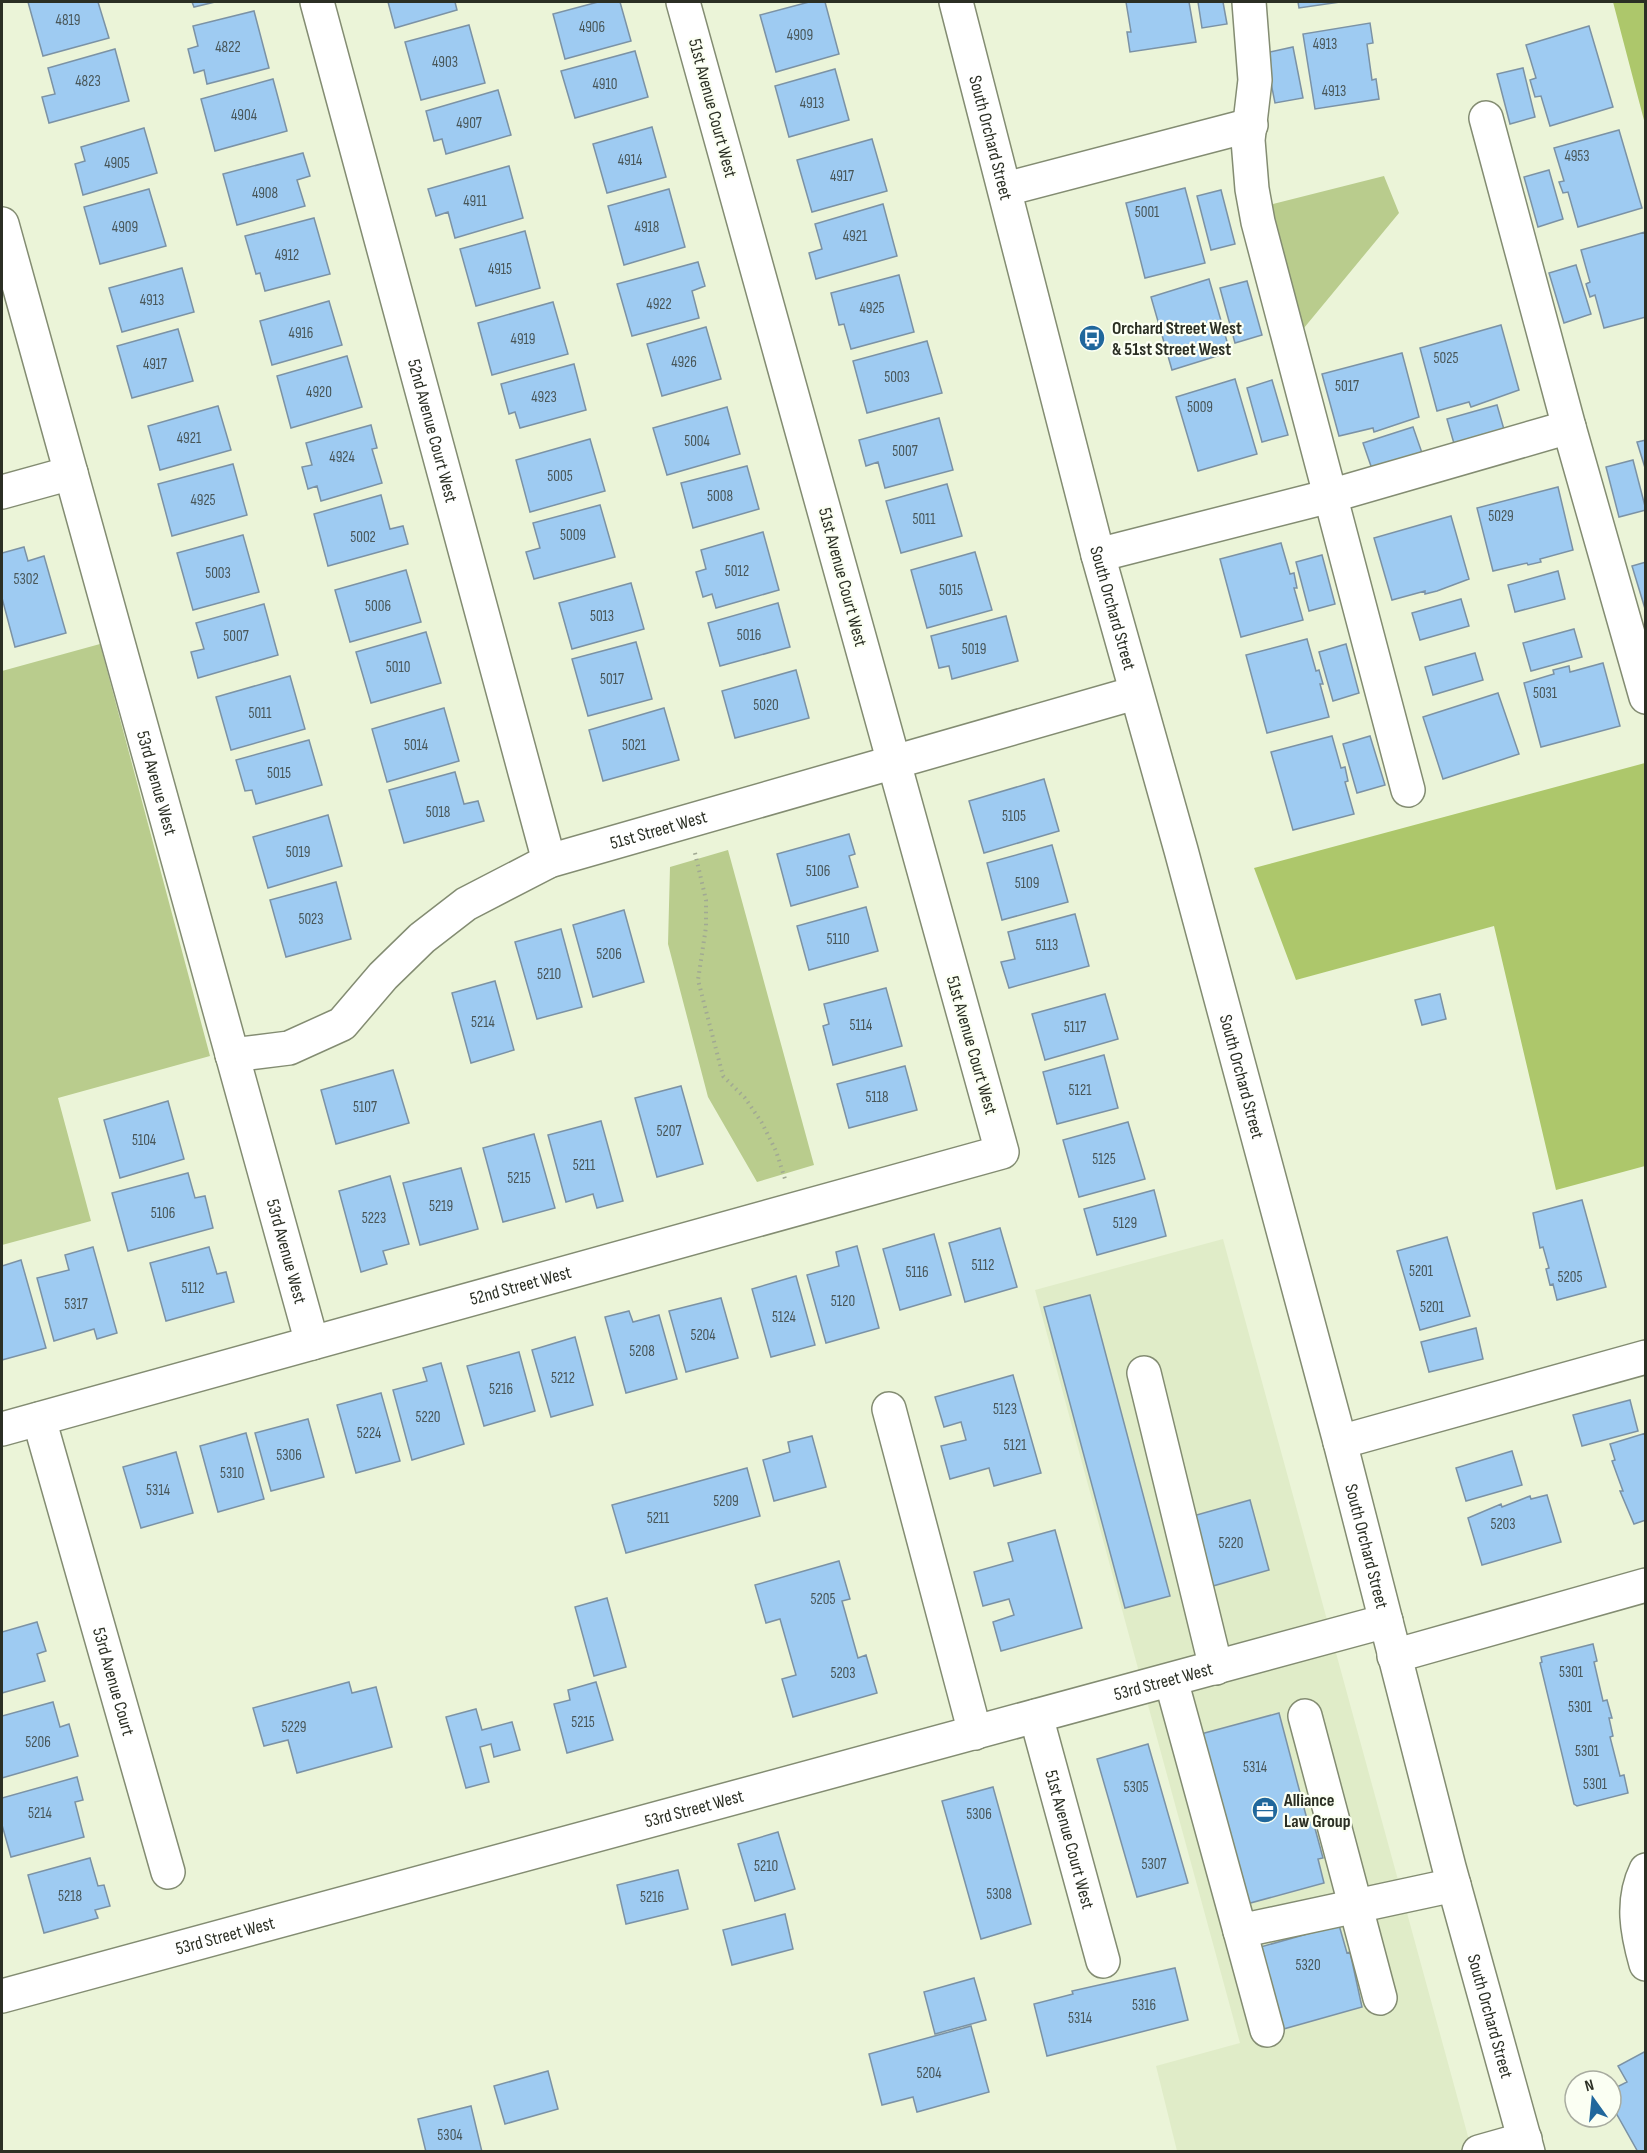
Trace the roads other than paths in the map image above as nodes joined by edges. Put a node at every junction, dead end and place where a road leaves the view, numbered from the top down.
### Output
1 (318, 2) edge
2 (683, 2) edge
3 (956, 2) edge
4 (1249, 2) edge
5 (1486, 118) dead end
6 (1251, 125) junction
7 (1006, 189) junction
8 (2, 224) edge
9 (1569, 427) junction
10 (71, 473) junction
11 (2, 492) edge
12 (1330, 496) junction
13 (1098, 555) junction
14 (1136, 693) junction
15 (1646, 697) edge
16 (894, 762) junction
17 (1408, 790) dead end
18 (549, 861) junction
19 (232, 1055) junction
20 (1002, 1152) joint
21 (312, 1343) junction
22 (1646, 1357) edge
23 (1144, 1373) dead end
24 (889, 1409) dead end
25 (39, 1419) junction
26 (2, 1429) edge
27 (1340, 1442) junction
28 (1646, 1585) edge
29 (1386, 1621) junction
30 (1394, 1656) junction
31 (1215, 1668) junction
32 (1171, 1680) junction
33 (1036, 1716) junction
34 (1305, 1716) dead end
35 (975, 1733) junction
36 (1646, 1870) edge
37 (168, 1872) dead end
38 (1454, 1885) junction
39 (1356, 1907) junction
40 (1240, 1931) junction
41 (1103, 1961) dead end
42 (1646, 1964) edge
43 (2, 1996) edge
44 (1380, 1998) dead end
45 (1267, 2030) dead end
46 (1526, 2145) edge
47 (1479, 2151) edge

1 - 18 street, 52nd Avenue Court West
2 - 16 street, 51st Avenue Court West
3 - 7 street, South Orchard Street
4 - 6 street
5 - 9 street
6 - 7 street
6 - 12 street
7 - 13 street, South Orchard Street
8 - 10 street, 53rd Avenue West
9 - 12 street
9 - 15 street
10 - 11 street
10 - 19 street, 53rd Avenue West
12 - 13 street
12 - 17 street
13 - 14 street, South Orchard Street
14 - 16 street, 51st Street West
14 - 27 street, South Orchard Street
16 - 18 street, 51st Street West
16 - 20 street, 51st Avenue Court West
18 - 19 street, 51st Street West
19 - 21 street, 53rd Avenue West
20 - 21 street, 52nd Street West
21 - 25 street, 52nd Street West
22 - 27 street
23 - 31 street
24 - 35 street
25 - 26 street, 52nd Street West
25 - 37 street, 53rd Avenue Court
27 - 29 street, South Orchard Street
28 - 30 street
29 - 30 street, South Orchard Street
29 - 31 street, 53rd Street West
30 - 38 street, South Orchard Street
31 - 32 street, 53rd Street West
32 - 33 street, 53rd Street West
32 - 40 street
33 - 35 street, 53rd Street West
33 - 41 street, 51st Avenue Court West
34 - 39 street
35 - 43 street, 53rd Street West
36 - 42 street
38 - 39 street
38 - 46 street, South Orchard Street
39 - 40 street
39 - 44 street
40 - 45 street
46 - 47 street

